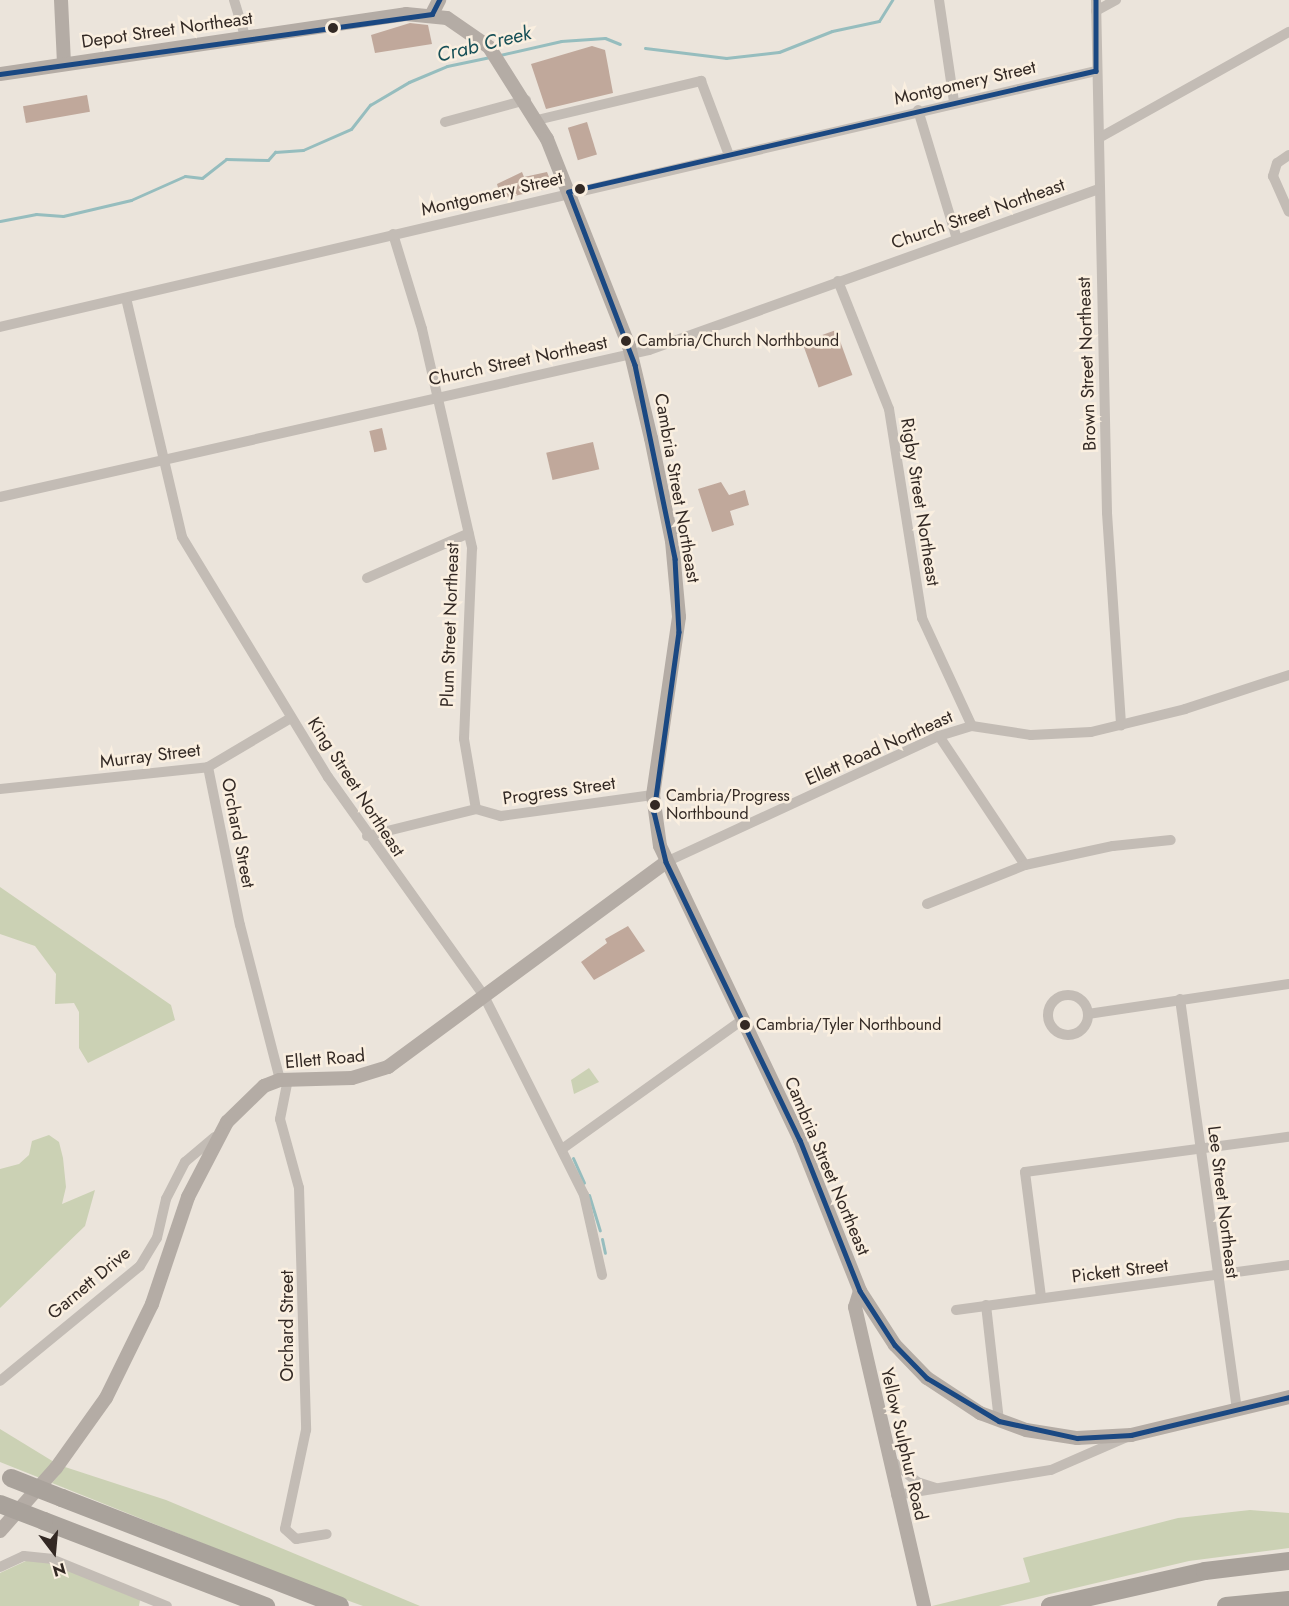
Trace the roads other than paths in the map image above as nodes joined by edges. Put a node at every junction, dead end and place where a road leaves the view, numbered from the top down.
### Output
1 (60, 0) edge
2 (234, 0) edge
3 (439, 0) edge
4 (939, 0) edge
5 (1116, 0) edge
6 (1096, 5) edge
7 (432, 14) junction
8 (1289, 32) edge
9 (245, 37) junction
10 (64, 63) junction
11 (1096, 71) junction
12 (0, 74) edge
13 (526, 100) junction
14 (954, 101) junction
15 (918, 110) junction
16 (537, 120) junction
17 (446, 122) dead end
18 (1099, 138) junction
19 (729, 155) junction
20 (1289, 155) edge
21 (1098, 189) junction
22 (569, 192) junction
23 (1289, 212) edge
24 (393, 234) junction
25 (957, 239) junction
26 (838, 281) junction
27 (126, 298) junction
28 (0, 327) edge
29 (631, 354) junction
30 (437, 395) junction
31 (164, 459) junction
32 (0, 497) edge
33 (469, 533) junction
34 (367, 578) dead end
35 (1289, 675) edge
36 (291, 718) junction
37 (972, 726) junction
38 (1121, 726) junction
39 (939, 736) junction
40 (208, 767) junction
41 (0, 789) edge
42 (653, 795) junction
43 (476, 809) junction
44 (367, 836) junction
45 (1171, 840) dead end
46 (666, 862) junction
47 (1025, 865) junction
48 (927, 904) dead end
49 (1289, 984) edge
50 (484, 996) junction
51 (1180, 999) junction
52 (1088, 1014) dead end
53 (742, 1020) junction
54 (284, 1080) junction
55 (215, 1137) junction
56 (1289, 1137) edge
57 (562, 1149) junction
58 (1200, 1149) junction
59 (1289, 1265) edge
60 (602, 1275) dead end
61 (1216, 1275) junction
62 (860, 1291) junction
63 (1041, 1297) junction
64 (986, 1305) junction
65 (956, 1310) dead end
66 (0, 1382) edge
67 (1289, 1397) edge
68 (1237, 1408) junction
69 (999, 1420) junction
70 (1131, 1435) junction
71 (887, 1455) junction
72 (6, 1475) edge
73 (938, 1489) junction
74 (897, 1495) junction
75 (0, 1504) edge
76 (0, 1531) edge
77 (327, 1534) dead end
78 (1289, 1562) edge
79 (0, 1567) edge
80 (1289, 1600) edge
81 (167, 1606) edge
82 (266, 1606) edge
83 (340, 1606) edge
84 (924, 1606) edge
85 (1050, 1606) edge
86 (1226, 1606) edge

1 - 10 main road
2 - 9 street
3 - 7 main road
4 - 14 street
5 - 6 street
6 - 11 street, Brown Street Northeast
7 - 9 main road, Depot Street Northeast
7 - 13 main road, Cambria Street Northeast
8 - 18 street
9 - 10 main road, Depot Street Northeast
10 - 12 main road, Depot Street Northeast
11 - 14 street, Montgomery Street
11 - 18 street, Brown Street Northeast
13 - 16 main road, Cambria Street Northeast
13 - 17 street
14 - 15 street, Montgomery Street
15 - 19 street, Montgomery Street
15 - 25 street
16 - 19 street
16 - 22 main road, Cambria Street Northeast
18 - 21 street, Brown Street Northeast
19 - 22 street, Montgomery Street
20 - 23 street
21 - 25 street, Church Street Northeast
21 - 38 street, Brown Street Northeast
22 - 24 street, Montgomery Street
22 - 29 main road, Cambria Street Northeast
24 - 27 street, Montgomery Street
24 - 30 street, Plum Street Northeast
25 - 26 street, Church Street Northeast
26 - 29 street, Church Street Northeast
26 - 37 street, Rigby Street Northeast
27 - 28 street, Montgomery Street
27 - 31 street, King Street Northeast
29 - 30 street, Church Street Northeast
29 - 42 main road, Cambria Street Northeast
30 - 31 street, Church Street Northeast
30 - 33 street, Plum Street Northeast
31 - 32 street, Church Street Northeast
31 - 36 street, King Street Northeast
33 - 34 street
33 - 43 street, Plum Street Northeast
35 - 38 street, Ellett Road Northeast
36 - 40 street, Murray Street
36 - 44 street, King Street Northeast
37 - 38 street, Ellett Road Northeast
37 - 39 street, Ellett Road Northeast
39 - 46 street, Ellett Road Northeast
39 - 47 street
40 - 41 street, Murray Street
40 - 54 street, Orchard Street
42 - 43 street, Progress Street
42 - 46 main road, Cambria Street Northeast
43 - 44 street, Progress Street
44 - 50 street, King Street Northeast
45 - 47 street
46 - 50 main road, Ellett Road
46 - 53 main road, Cambria Street Northeast
47 - 48 street
49 - 51 street
50 - 54 main road, Ellett Road
50 - 57 street, King Street Northeast
51 - 52 street
51 - 58 street, Lee Street Northeast
53 - 57 street
53 - 62 main road, Cambria Street Northeast
54 - 55 main road, Ellett Road
54 - 77 street, Orchard Street
55 - 66 street, Garnett Drive
55 - 76 main road, Ellett Road
56 - 58 street
57 - 60 street, King Street Northeast
58 - 61 street, Lee Street Northeast
58 - 63 street
59 - 61 street, Pickett Street
61 - 63 street, Pickett Street
61 - 68 street, Lee Street Northeast
62 - 69 main road, Cambria Street Northeast
62 - 71 main road, Yellow Sulphur Road
63 - 64 street, Pickett Street
64 - 65 street, Pickett Street
64 - 69 street
67 - 68 main road, Cambria Street Northeast
68 - 70 main road, Cambria Street Northeast
69 - 70 main road, Cambria Street Northeast
70 - 73 street
71 - 73 street
71 - 74 main road, Yellow Sulphur Road
72 - 83 highway, bridge
73 - 74 street
74 - 84 main road, Yellow Sulphur Road
75 - 82 highway, bridge
78 - 85 highway
79 - 81 street
80 - 86 highway

